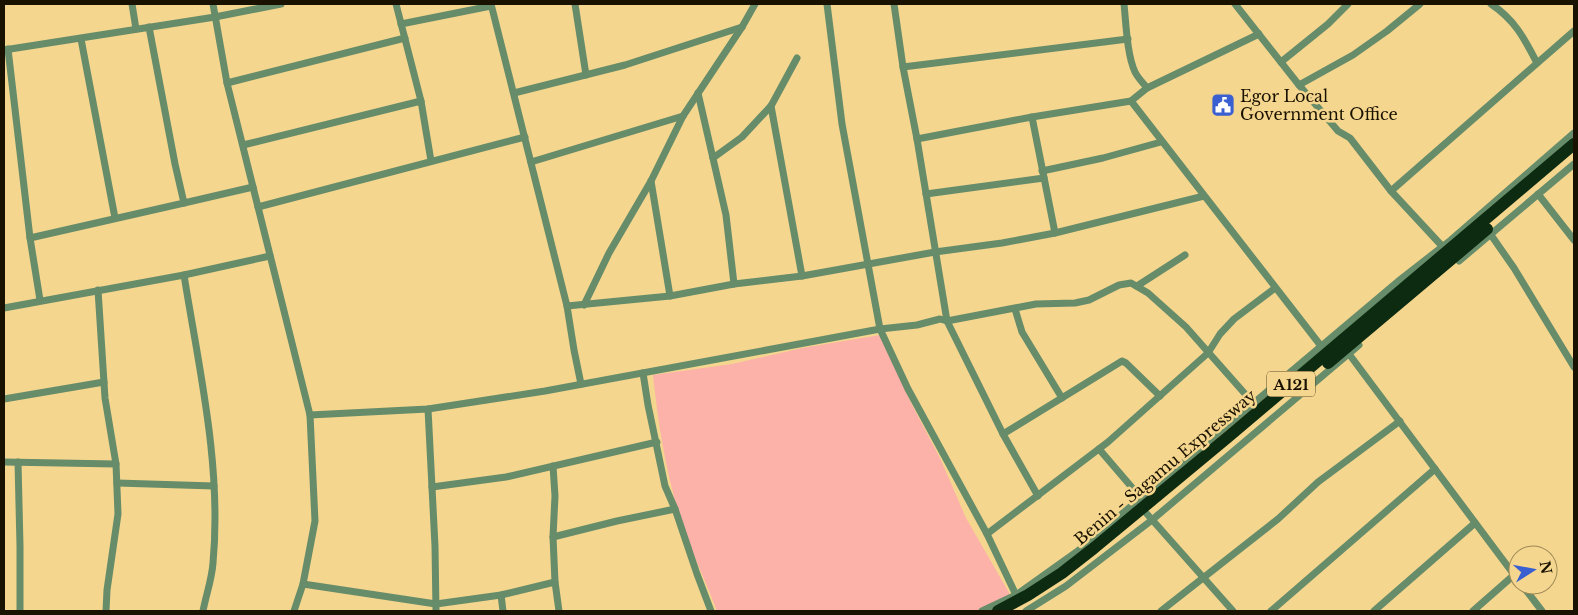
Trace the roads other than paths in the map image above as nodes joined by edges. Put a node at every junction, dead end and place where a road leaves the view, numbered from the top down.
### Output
1 (132, 4) edge
2 (213, 4) edge
3 (282, 4) edge
4 (396, 4) edge
5 (578, 4) edge
6 (755, 4) edge
7 (827, 4) edge
8 (894, 4) edge
9 (1124, 4) edge
10 (1235, 4) edge
11 (1348, 4) edge
12 (1420, 4) edge
13 (1491, 4) edge
14 (491, 5) edge
15 (215, 17) junction
16 (401, 24) junction
17 (148, 27) junction
18 (742, 27) junction
19 (136, 29) junction
20 (1574, 31) edge
21 (1259, 34) junction
22 (405, 38) junction
23 (81, 39) junction
24 (1128, 39) junction
25 (6, 50) edge
26 (797, 58) dead end
27 (1281, 62) junction
28 (1537, 64) junction
29 (903, 67) junction
30 (586, 75) junction
31 (227, 83) junction
32 (1299, 85) junction
33 (1147, 88) junction
34 (514, 93) junction
35 (698, 93) junction
36 (421, 101) junction
37 (1131, 101) junction
38 (771, 106) junction
39 (683, 116) junction
40 (1032, 117) junction
41 (1574, 133) edge
42 (525, 137) junction
43 (917, 139) junction
44 (1161, 142) junction
45 (1574, 144) edge
46 (243, 145) junction
47 (1574, 154) edge
48 (713, 158) junction
49 (431, 161) junction
50 (531, 162) junction
51 (1574, 164) edge
52 (1043, 174) junction
53 (651, 181) junction
54 (253, 187) junction
55 (1391, 191) junction
56 (926, 194) junction
57 (1538, 194) junction
58 (1204, 196) junction
59 (184, 203) junction
60 (258, 207) junction
61 (115, 218) junction
62 (1055, 233) junction
63 (1491, 234) junction
64 (30, 238) junction
65 (1574, 240) edge
66 (1442, 246) junction
67 (935, 252) junction
68 (1185, 255) dead end
69 (270, 256) junction
70 (869, 264) junction
71 (184, 275) junction
72 (802, 276) junction
73 (734, 284) junction
74 (1137, 286) junction
75 (1275, 288) junction
76 (98, 290) junction
77 (670, 296) junction
78 (40, 300) junction
79 (584, 304) junction
80 (567, 306) junction
81 (4, 308) edge
82 (1015, 309) junction
83 (947, 321) junction
84 (880, 329) junction
85 (1322, 346) junction
86 (1208, 353) junction
87 (1349, 354) junction
88 (1574, 367) edge
89 (643, 373) junction
90 (104, 382) junction
91 (581, 384) junction
92 (1160, 396) junction
93 (1062, 398) junction
94 (4, 399) edge
95 (1254, 404) junction
96 (428, 410) junction
97 (310, 415) junction
98 (1400, 421) junction
99 (1003, 434) junction
100 (657, 442) junction
101 (1099, 449) junction
102 (4, 462) edge
103 (18, 462) junction
104 (116, 464) junction
105 (553, 466) junction
106 (1435, 469) junction
107 (117, 483) junction
108 (214, 486) junction
109 (432, 487) junction
110 (1038, 496) junction
111 (1141, 498) junction
112 (675, 509) junction
113 (1150, 517) junction
114 (1476, 523) junction
115 (987, 534) junction
116 (553, 537) junction
117 (1096, 551) junction
118 (1508, 566) edge
119 (1204, 578) junction
120 (555, 582) junction
121 (1508, 583) edge
122 (303, 584) junction
123 (501, 595) junction
124 (1016, 595) junction
125 (1529, 595) edge
126 (436, 608) edge
127 (1539, 610) edge
128 (20, 611) edge
129 (106, 611) edge
130 (203, 611) edge
131 (294, 611) edge
132 (503, 611) edge
133 (559, 611) edge
134 (711, 611) edge
135 (982, 611) edge
136 (998, 611) edge
137 (1015, 611) edge
138 (1026, 611) edge
139 (1161, 611) edge
140 (1233, 611) edge
141 (1271, 611) edge
142 (1374, 611) edge
143 (1473, 611) edge

1 - 19 street
2 - 15 street
3 - 15 street
4 - 16 street
5 - 30 street
6 - 18 street
7 - 70 street
8 - 29 street
9 - 24 street
10 - 21 street
11 - 27 street
12 - 32 street
13 - 28 street
14 - 16 street
14 - 34 street
15 - 17 street
15 - 31 street
16 - 22 street
17 - 19 street
17 - 59 street
18 - 30 street
18 - 35 street
19 - 23 street
20 - 28 street
21 - 27 street
21 - 33 street
22 - 31 street
22 - 36 street
23 - 25 street
23 - 61 street
24 - 29 street
24 - 33 street
25 - 64 street
26 - 38 street
27 - 32 street
28 - 55 street
29 - 43 street
30 - 34 street
31 - 46 street
32 - 55 street
33 - 37 street
34 - 42 street
35 - 39 street
35 - 48 street
36 - 46 street
36 - 49 street
37 - 40 street
37 - 44 street
38 - 48 street
38 - 72 street
39 - 50 street
39 - 53 street
40 - 43 street
40 - 52 street
41 - 66 street
42 - 49 street
42 - 50 street
43 - 56 street
44 - 52 street
44 - 58 street
45 - 117 highway, Benin - Sagamu Expressway / A121
46 - 54 street
47 - 113 highway, A121
48 - 73 street
49 - 60 street
50 - 80 street
51 - 57 street
52 - 56 street
52 - 62 street
53 - 77 street
53 - 79 street
54 - 59 street
54 - 60 street
55 - 66 street
56 - 67 street
57 - 63 street
57 - 65 street
58 - 62 street
58 - 75 street
59 - 61 street
60 - 69 street
61 - 64 street
62 - 67 street
63 - 87 street
63 - 88 street
64 - 78 street
66 - 85 street
67 - 70 street
67 - 83 street
68 - 74 street
69 - 71 street
69 - 97 street
70 - 72 street
70 - 84 street
71 - 76 street
71 - 108 street
72 - 73 street
73 - 77 street
74 - 82 street
74 - 86 street
75 - 85 street
75 - 86 street
76 - 78 street
76 - 90 street
77 - 79 street
78 - 81 street
79 - 80 street
80 - 91 street
82 - 83 street
82 - 93 street
83 - 84 street
83 - 99 street
84 - 89 street
84 - 115 street
85 - 95 street
86 - 92 street
86 - 95 street
87 - 98 street
87 - 113 street
89 - 91 street
89 - 100 street
90 - 94 street
90 - 104 street
91 - 96 street
92 - 93 street
92 - 101 street
93 - 99 street
95 - 111 street
96 - 97 street
96 - 109 street
97 - 122 street
98 - 106 street
98 - 119 street
99 - 110 street
100 - 105 street
100 - 112 street
101 - 110 street
101 - 111 street
102 - 103 street
103 - 104 street
103 - 128 street
104 - 107 street
105 - 109 street
105 - 116 street
106 - 114 street
106 - 141 street
107 - 108 street
107 - 129 street
108 - 130 street
109 - 126 street
110 - 115 street
111 - 124 street
112 - 116 street
112 - 134 street
113 - 117 highway, A121
113 - 119 street
113 - 138 street
114 - 118 street
114 - 142 street
115 - 124 street
116 - 120 street
117 - 136 highway, Benin - Sagamu Expressway / A121
117 - 137 highway, A121
119 - 139 street
119 - 140 street
120 - 123 street
120 - 133 street
121 - 143 street
122 - 126 street
122 - 131 street
123 - 126 street
123 - 132 street
124 - 135 street
125 - 127 street

